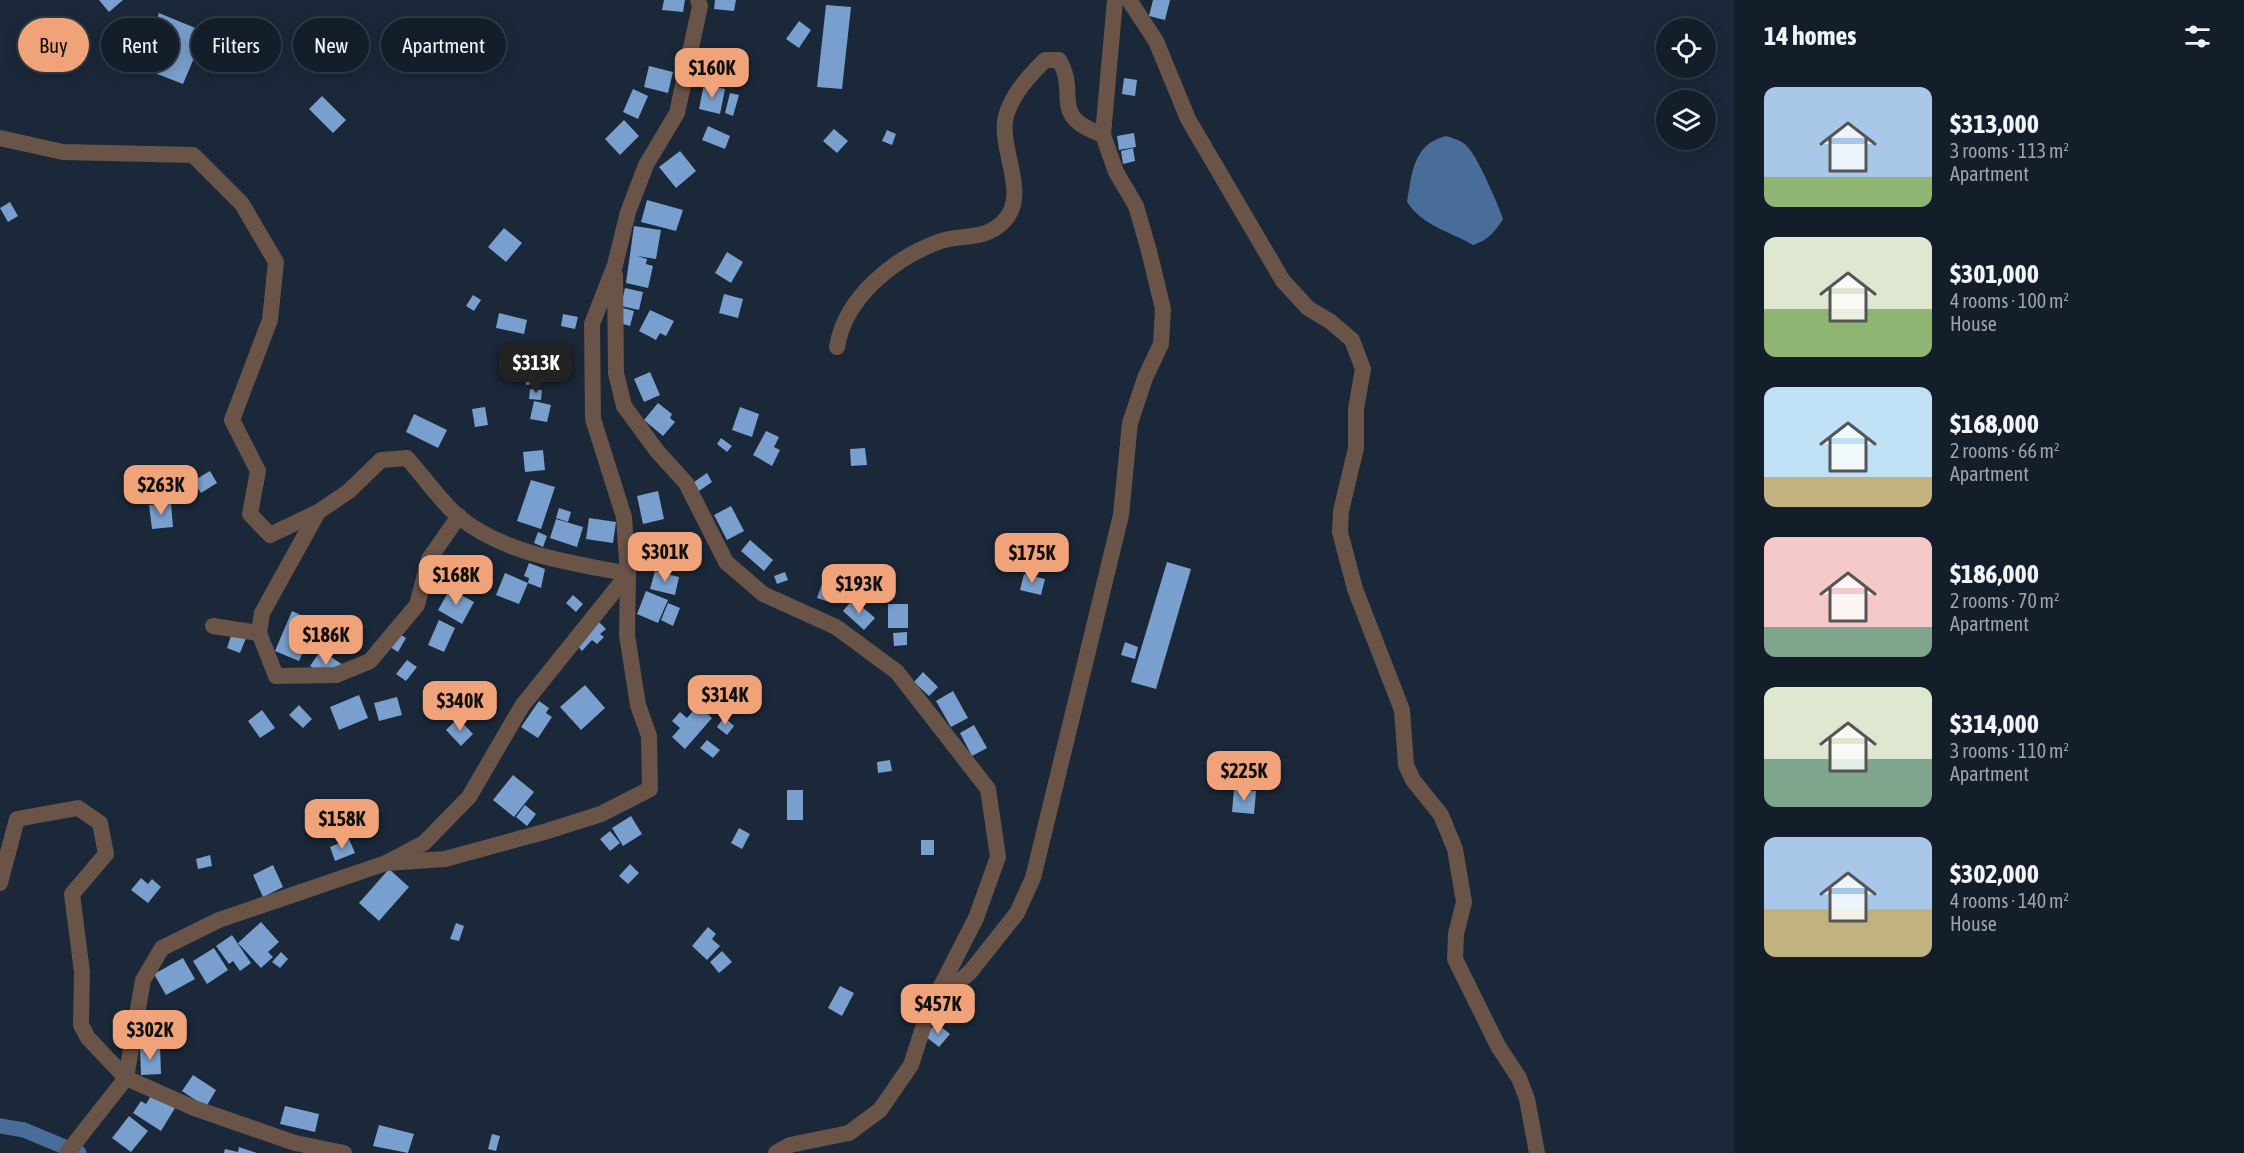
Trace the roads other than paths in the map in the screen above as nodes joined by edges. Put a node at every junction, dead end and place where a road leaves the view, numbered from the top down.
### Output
1 (698, 0) edge
2 (1115, 0) edge
3 (1130, 0) edge
4 (1103, 135) junction
5 (0, 138) edge
6 (615, 265) junction
7 (837, 347) dead end
8 (318, 512) junction
9 (459, 516) junction
10 (628, 574) junction
11 (213, 626) dead end
12 (259, 633) junction
13 (386, 863) junction
14 (0, 883) edge
15 (929, 1009) junction
16 (126, 1078) junction
17 (67, 1153) edge
18 (344, 1153) edge
19 (776, 1153) edge
20 (1537, 1153) edge

1 - 6 street
2 - 4 street
3 - 20 street
4 - 7 street
4 - 15 street
5 - 8 street
6 - 10 street
6 - 15 street
8 - 9 street
8 - 12 street
9 - 10 street
9 - 12 street
10 - 13 street
10 - 13 street
11 - 12 street
13 - 16 street
14 - 16 street
15 - 19 street
16 - 17 street
16 - 18 street

